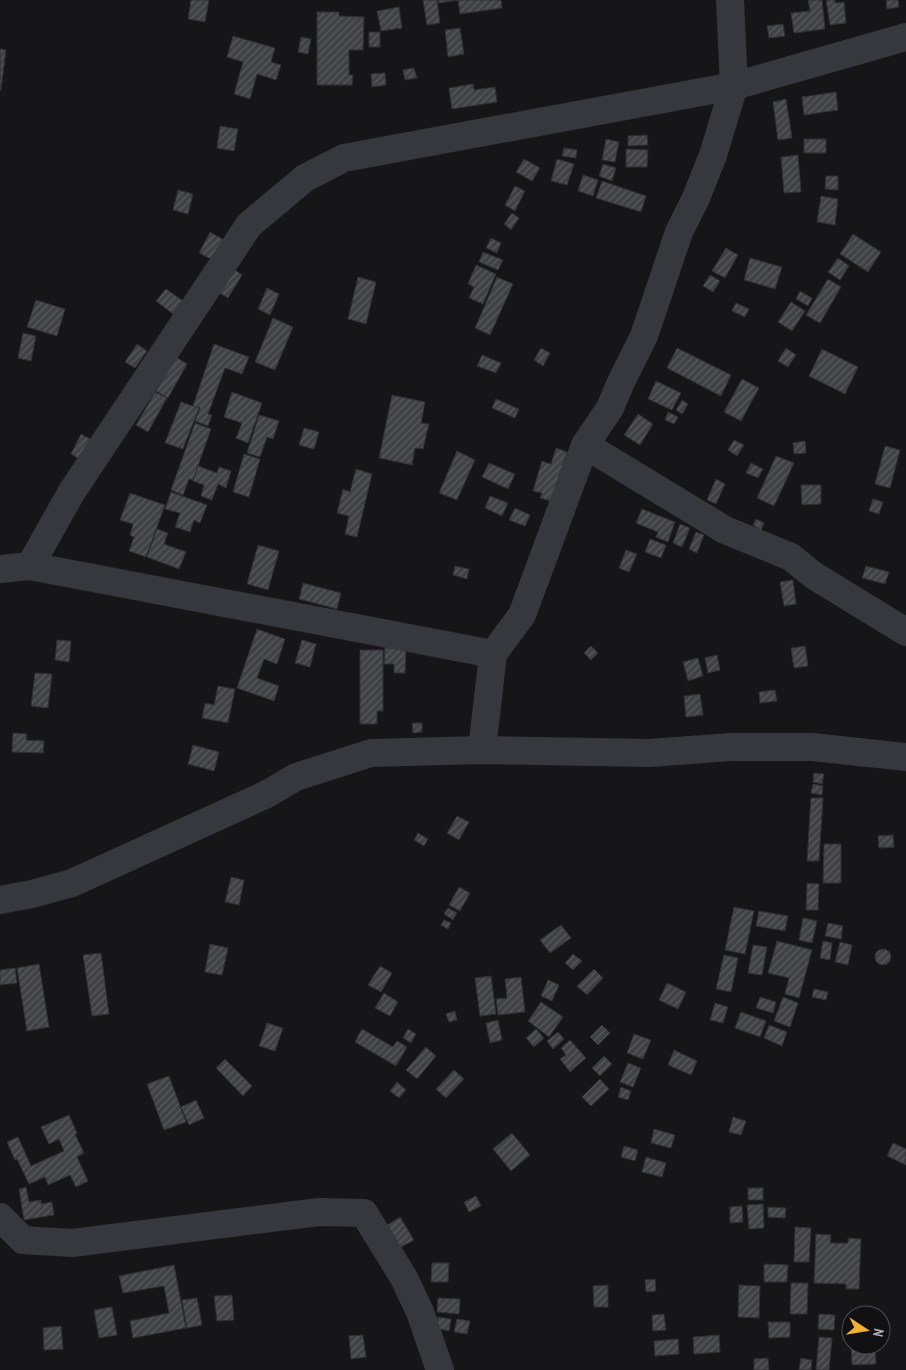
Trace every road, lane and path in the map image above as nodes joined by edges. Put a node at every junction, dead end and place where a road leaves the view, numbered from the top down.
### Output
1 (730, 0) edge
2 (906, 37) edge
3 (734, 86) junction
4 (585, 445) junction
5 (30, 566) junction
6 (0, 569) edge
7 (906, 632) edge
8 (493, 654) junction
9 (482, 750) junction
10 (906, 757) edge
11 (0, 900) edge
12 (0, 1217) edge
13 (440, 1370) edge

1 - 3 street
2 - 3 street
3 - 4 street
3 - 5 street
4 - 7 street
4 - 8 street
5 - 6 street
5 - 8 street
8 - 9 street
9 - 10 street
9 - 11 street
12 - 13 street

